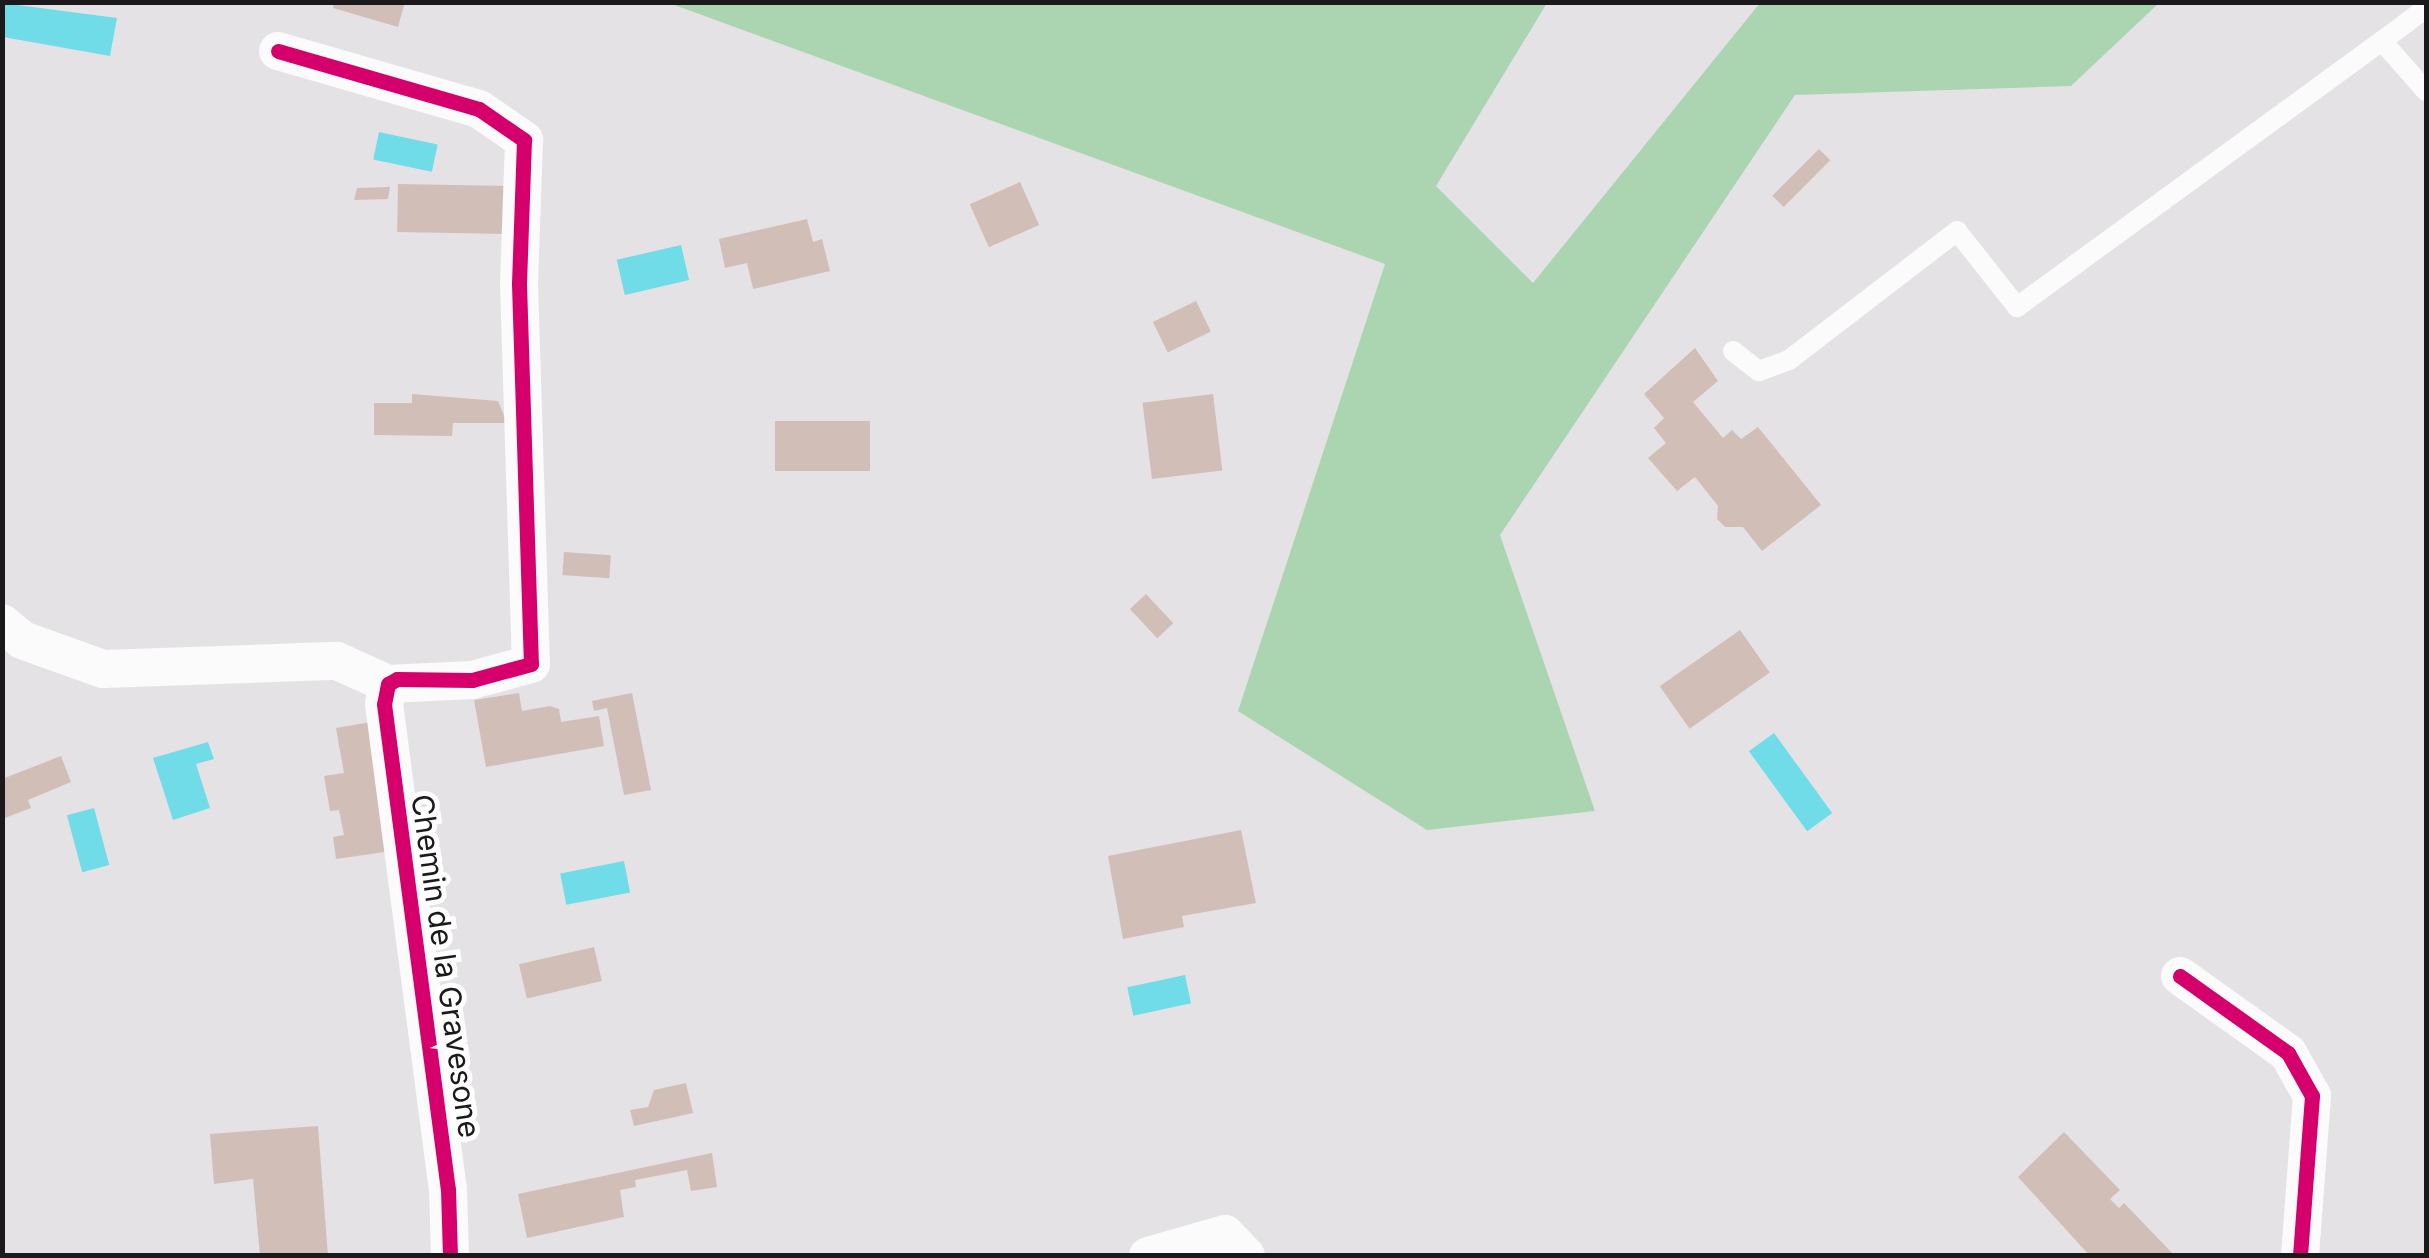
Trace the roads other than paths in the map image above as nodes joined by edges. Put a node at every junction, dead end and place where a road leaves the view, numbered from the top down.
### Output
1 (2426, 8) edge
2 (2382, 41) junction
3 (278, 51) dead end
4 (2426, 91) edge
5 (1733, 350) dead end
6 (2, 624) edge
7 (388, 684) junction
8 (2180, 976) dead end
9 (450, 1256) edge
10 (1148, 1256) edge
11 (1246, 1256) edge
12 (2300, 1256) edge

1 - 2 lane
2 - 4 lane
2 - 5 lane
3 - 7 street
6 - 7 street
7 - 9 street, Chemin de la Gravesone
8 - 12 street
10 - 11 street

